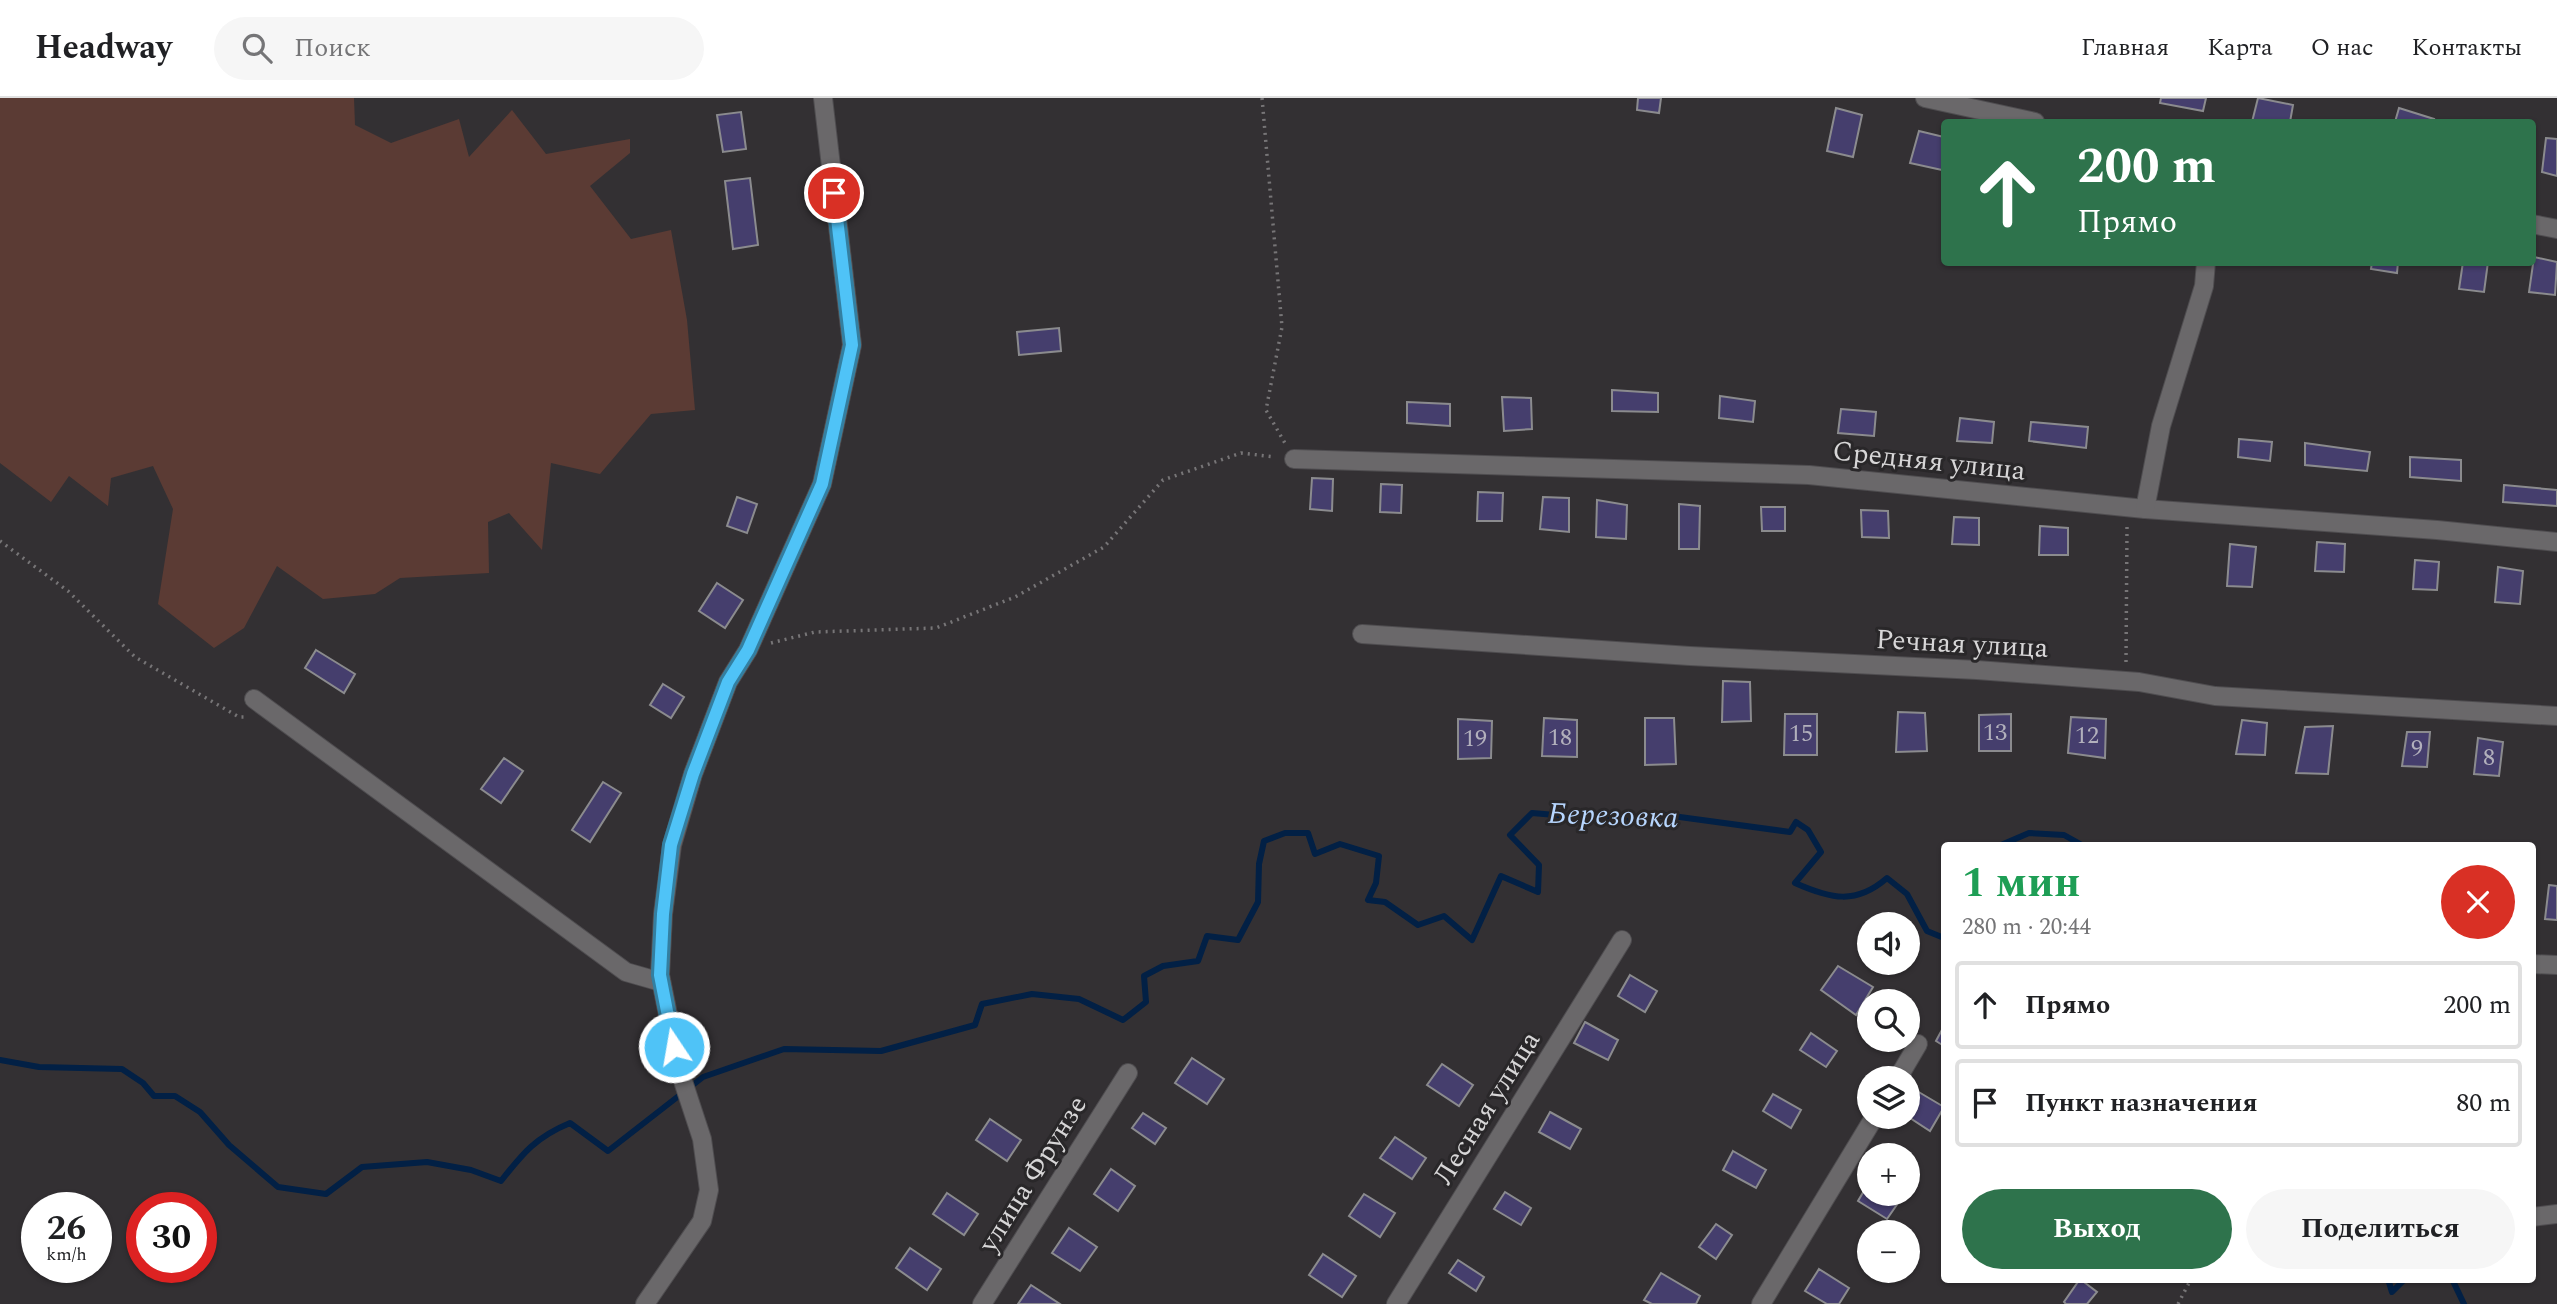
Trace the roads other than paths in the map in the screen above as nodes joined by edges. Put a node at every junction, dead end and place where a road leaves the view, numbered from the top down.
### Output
1 (823, 98) edge
2 (1925, 98) edge
3 (2021, 119) edge
4 (2536, 225) edge
5 (2557, 229) edge
6 (2206, 266) edge
7 (1294, 459) road end
8 (2136, 508) junction
9 (2557, 542) edge
10 (1362, 634) dead end
11 (254, 699) dead end
12 (2557, 716) edge
13 (1622, 940) dead end
14 (2536, 964) edge
15 (2557, 965) edge
16 (661, 982) junction
17 (1128, 1073) dead end
18 (1867, 1129) edge
19 (2557, 1214) edge
20 (2536, 1217) edge
21 (645, 1304) edge
22 (982, 1304) edge
23 (1396, 1304) edge
24 (1761, 1304) edge

1 - 16 street
2 - 3 street
4 - 5 street
6 - 8 street
7 - 8 street, Средняя улица
8 - 9 street, Средняя улица
10 - 12 street, Речная улица
11 - 16 street
13 - 23 street, Лесная улица
14 - 15 street
16 - 21 street
17 - 22 street, улица Фрунзе
18 - 24 street
19 - 20 street

